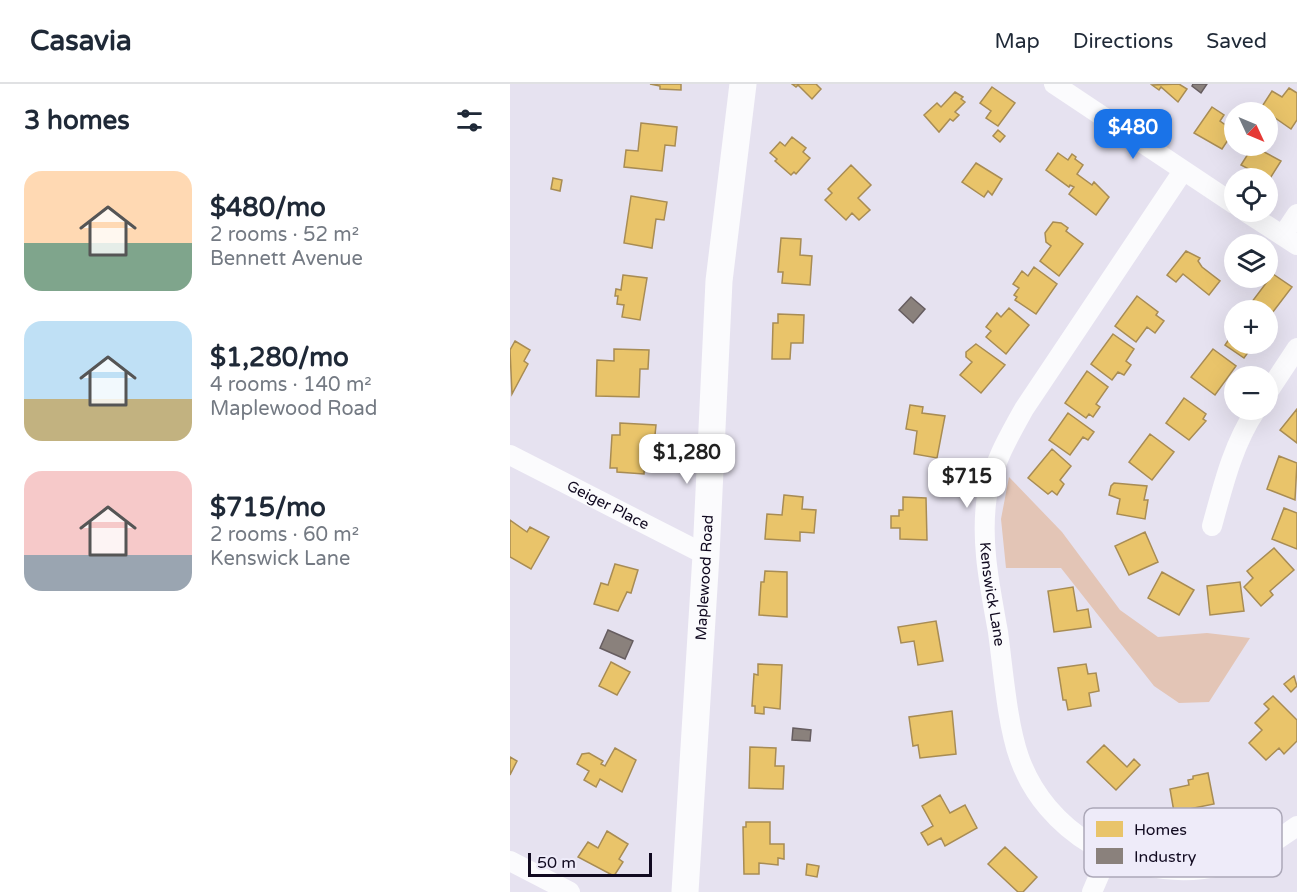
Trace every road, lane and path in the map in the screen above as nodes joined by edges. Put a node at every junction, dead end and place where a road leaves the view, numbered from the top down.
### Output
1 (743, 84) edge
2 (1054, 84) edge
3 (1183, 171) junction
4 (1224, 198) edge
5 (1297, 214) edge
6 (1262, 222) edge
7 (1290, 240) edge
8 (1297, 348) edge
9 (1278, 377) edge
10 (1249, 420) edge
11 (510, 455) edge
12 (1212, 525) dead end
13 (706, 555) junction
14 (1297, 826) edge
15 (1282, 835) edge
16 (1084, 840) edge
17 (510, 861) edge
18 (1098, 877) edge
19 (570, 892) edge
20 (685, 892) edge
21 (1092, 892) edge

1 - 13 street, Maplewood Road
2 - 3 street
3 - 4 street
3 - 16 street, Kenswick Lane
5 - 7 street
6 - 7 street
8 - 9 street
10 - 12 street
11 - 13 street, Geiger Place
13 - 20 street, Maplewood Road
14 - 15 street, Kenswick Lane
17 - 19 street
18 - 21 street

